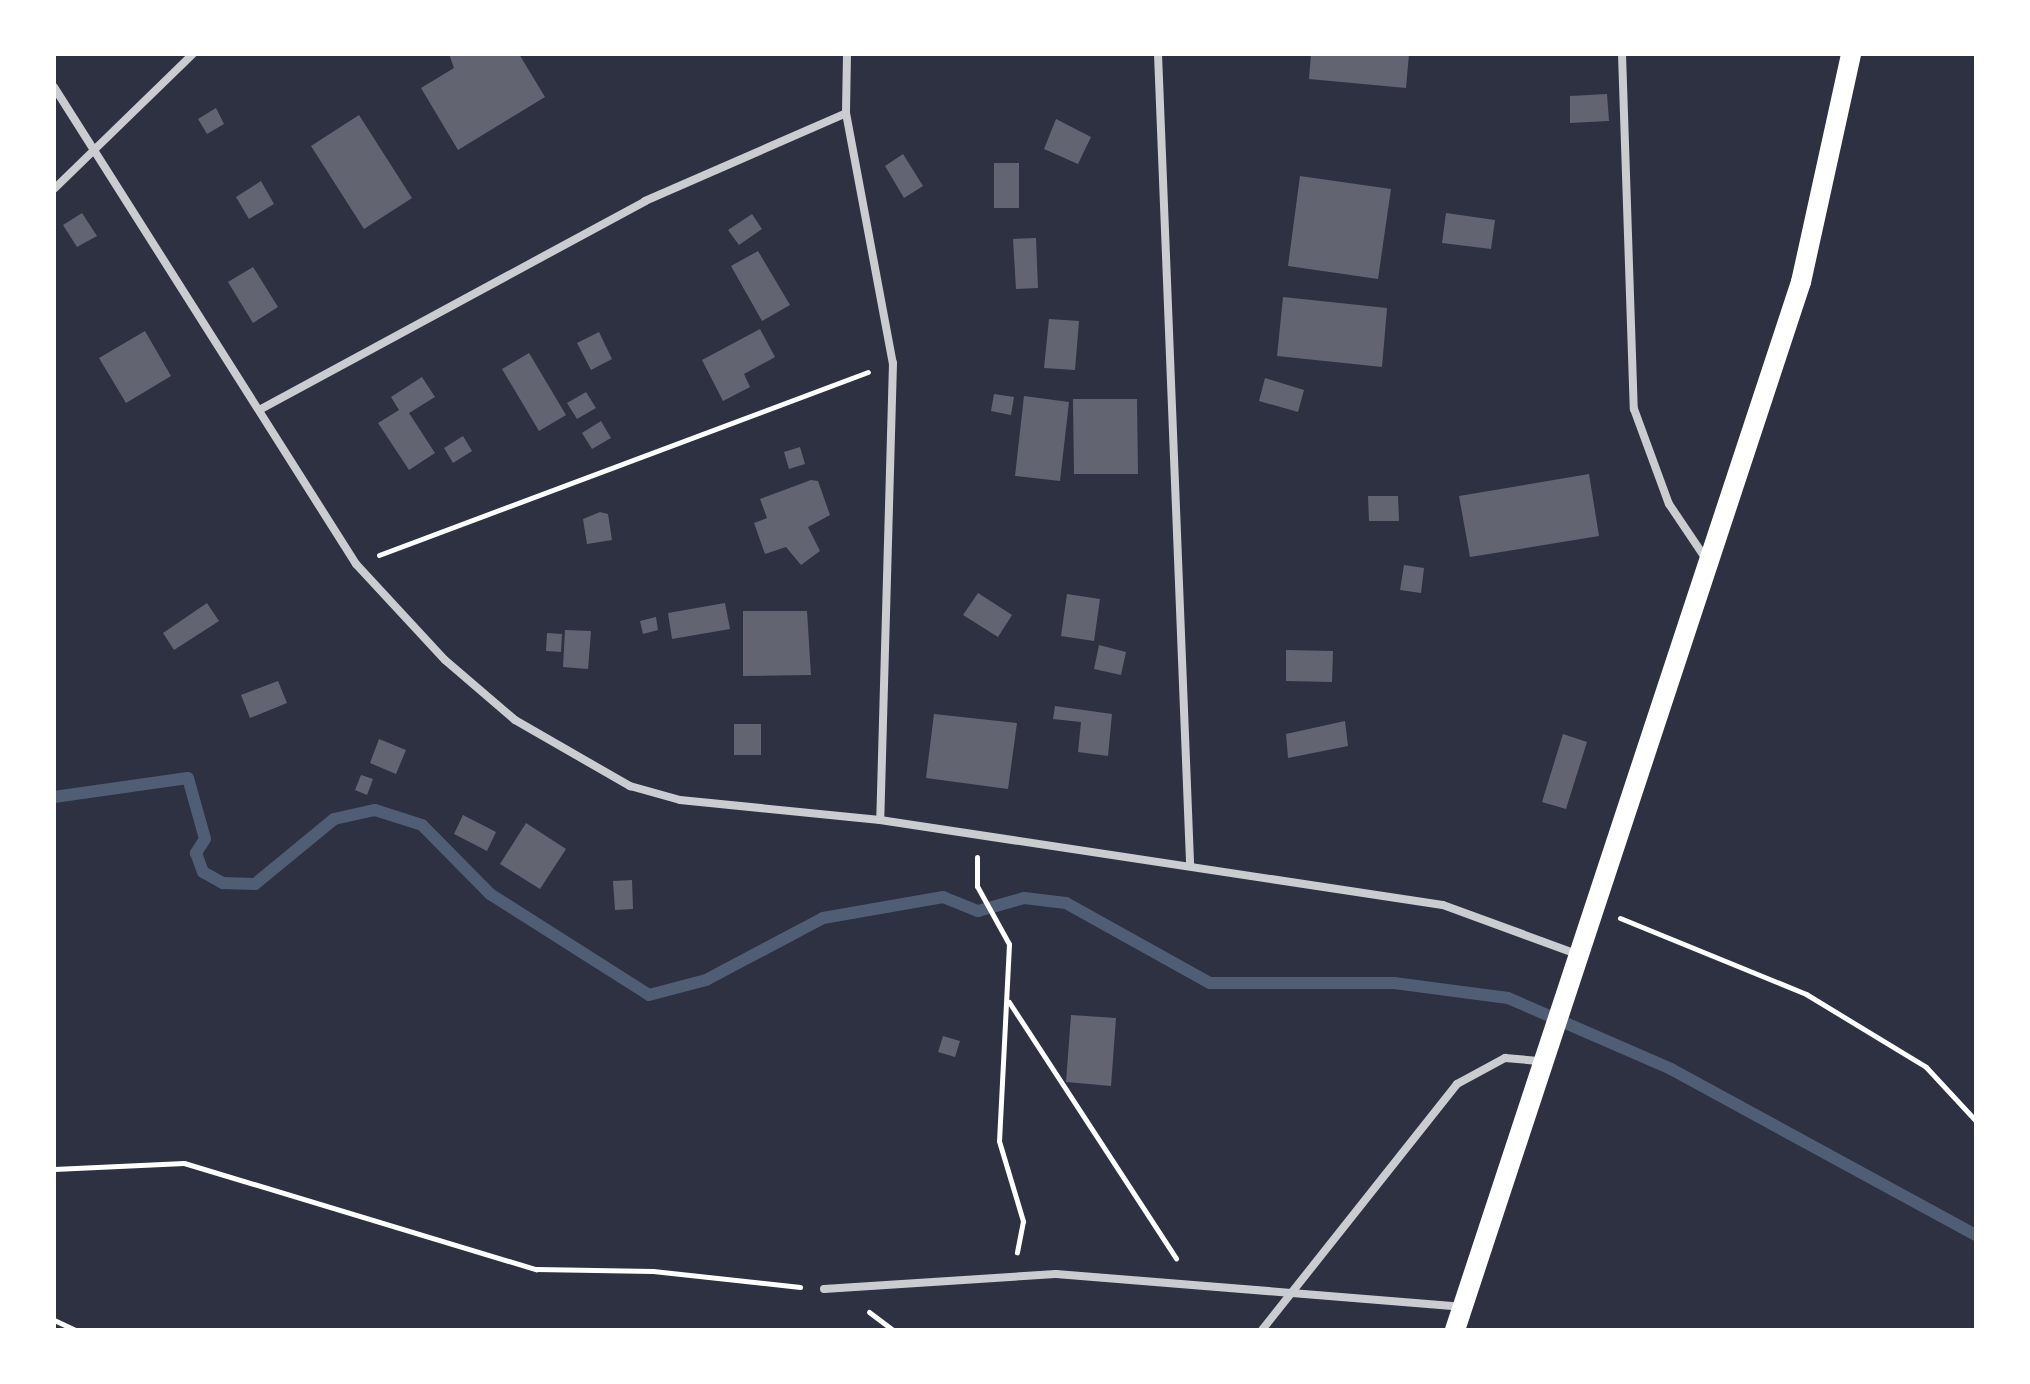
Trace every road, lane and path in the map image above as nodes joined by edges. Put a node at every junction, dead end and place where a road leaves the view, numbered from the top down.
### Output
1 (193, 54) edge
2 (847, 54) edge
3 (1158, 54) edge
4 (1622, 54) edge
5 (1851, 54) edge
6 (54, 87) edge
7 (846, 113) junction
8 (98, 148) junction
9 (54, 189) edge
10 (893, 363) junction
11 (261, 409) junction
12 (1707, 561) junction
13 (356, 564) junction
14 (880, 820) junction
15 (977, 835) junction
16 (1190, 863) junction
17 (1592, 909) junction
18 (1575, 960) junction
19 (1007, 1000) junction
20 (1539, 1061) junction
21 (1976, 1121) edge
22 (54, 1169) edge
23 (1013, 1277) junction
24 (1191, 1283) junction
25 (824, 1289) joint
26 (1292, 1290) junction
27 (1462, 1307) junction
28 (54, 1320) edge
29 (75, 1330) edge
30 (1262, 1330) edge
31 (1455, 1330) edge

1 - 8 street
2 - 7 street
3 - 16 street
4 - 12 street
5 - 12 main road
6 - 8 street
7 - 10 street
7 - 11 street
8 - 9 street
8 - 11 street
10 - 13 path
10 - 14 street
11 - 13 street
12 - 17 main road
13 - 14 street
14 - 15 street
15 - 16 street
15 - 19 path
16 - 18 street
17 - 18 main road
17 - 21 path
18 - 20 main road
19 - 23 path
19 - 24 path
20 - 26 street
20 - 27 main road
22 - 25 path
23 - 24 street
23 - 25 street
24 - 26 street
26 - 27 street
26 - 30 street
27 - 31 main road
28 - 29 path

